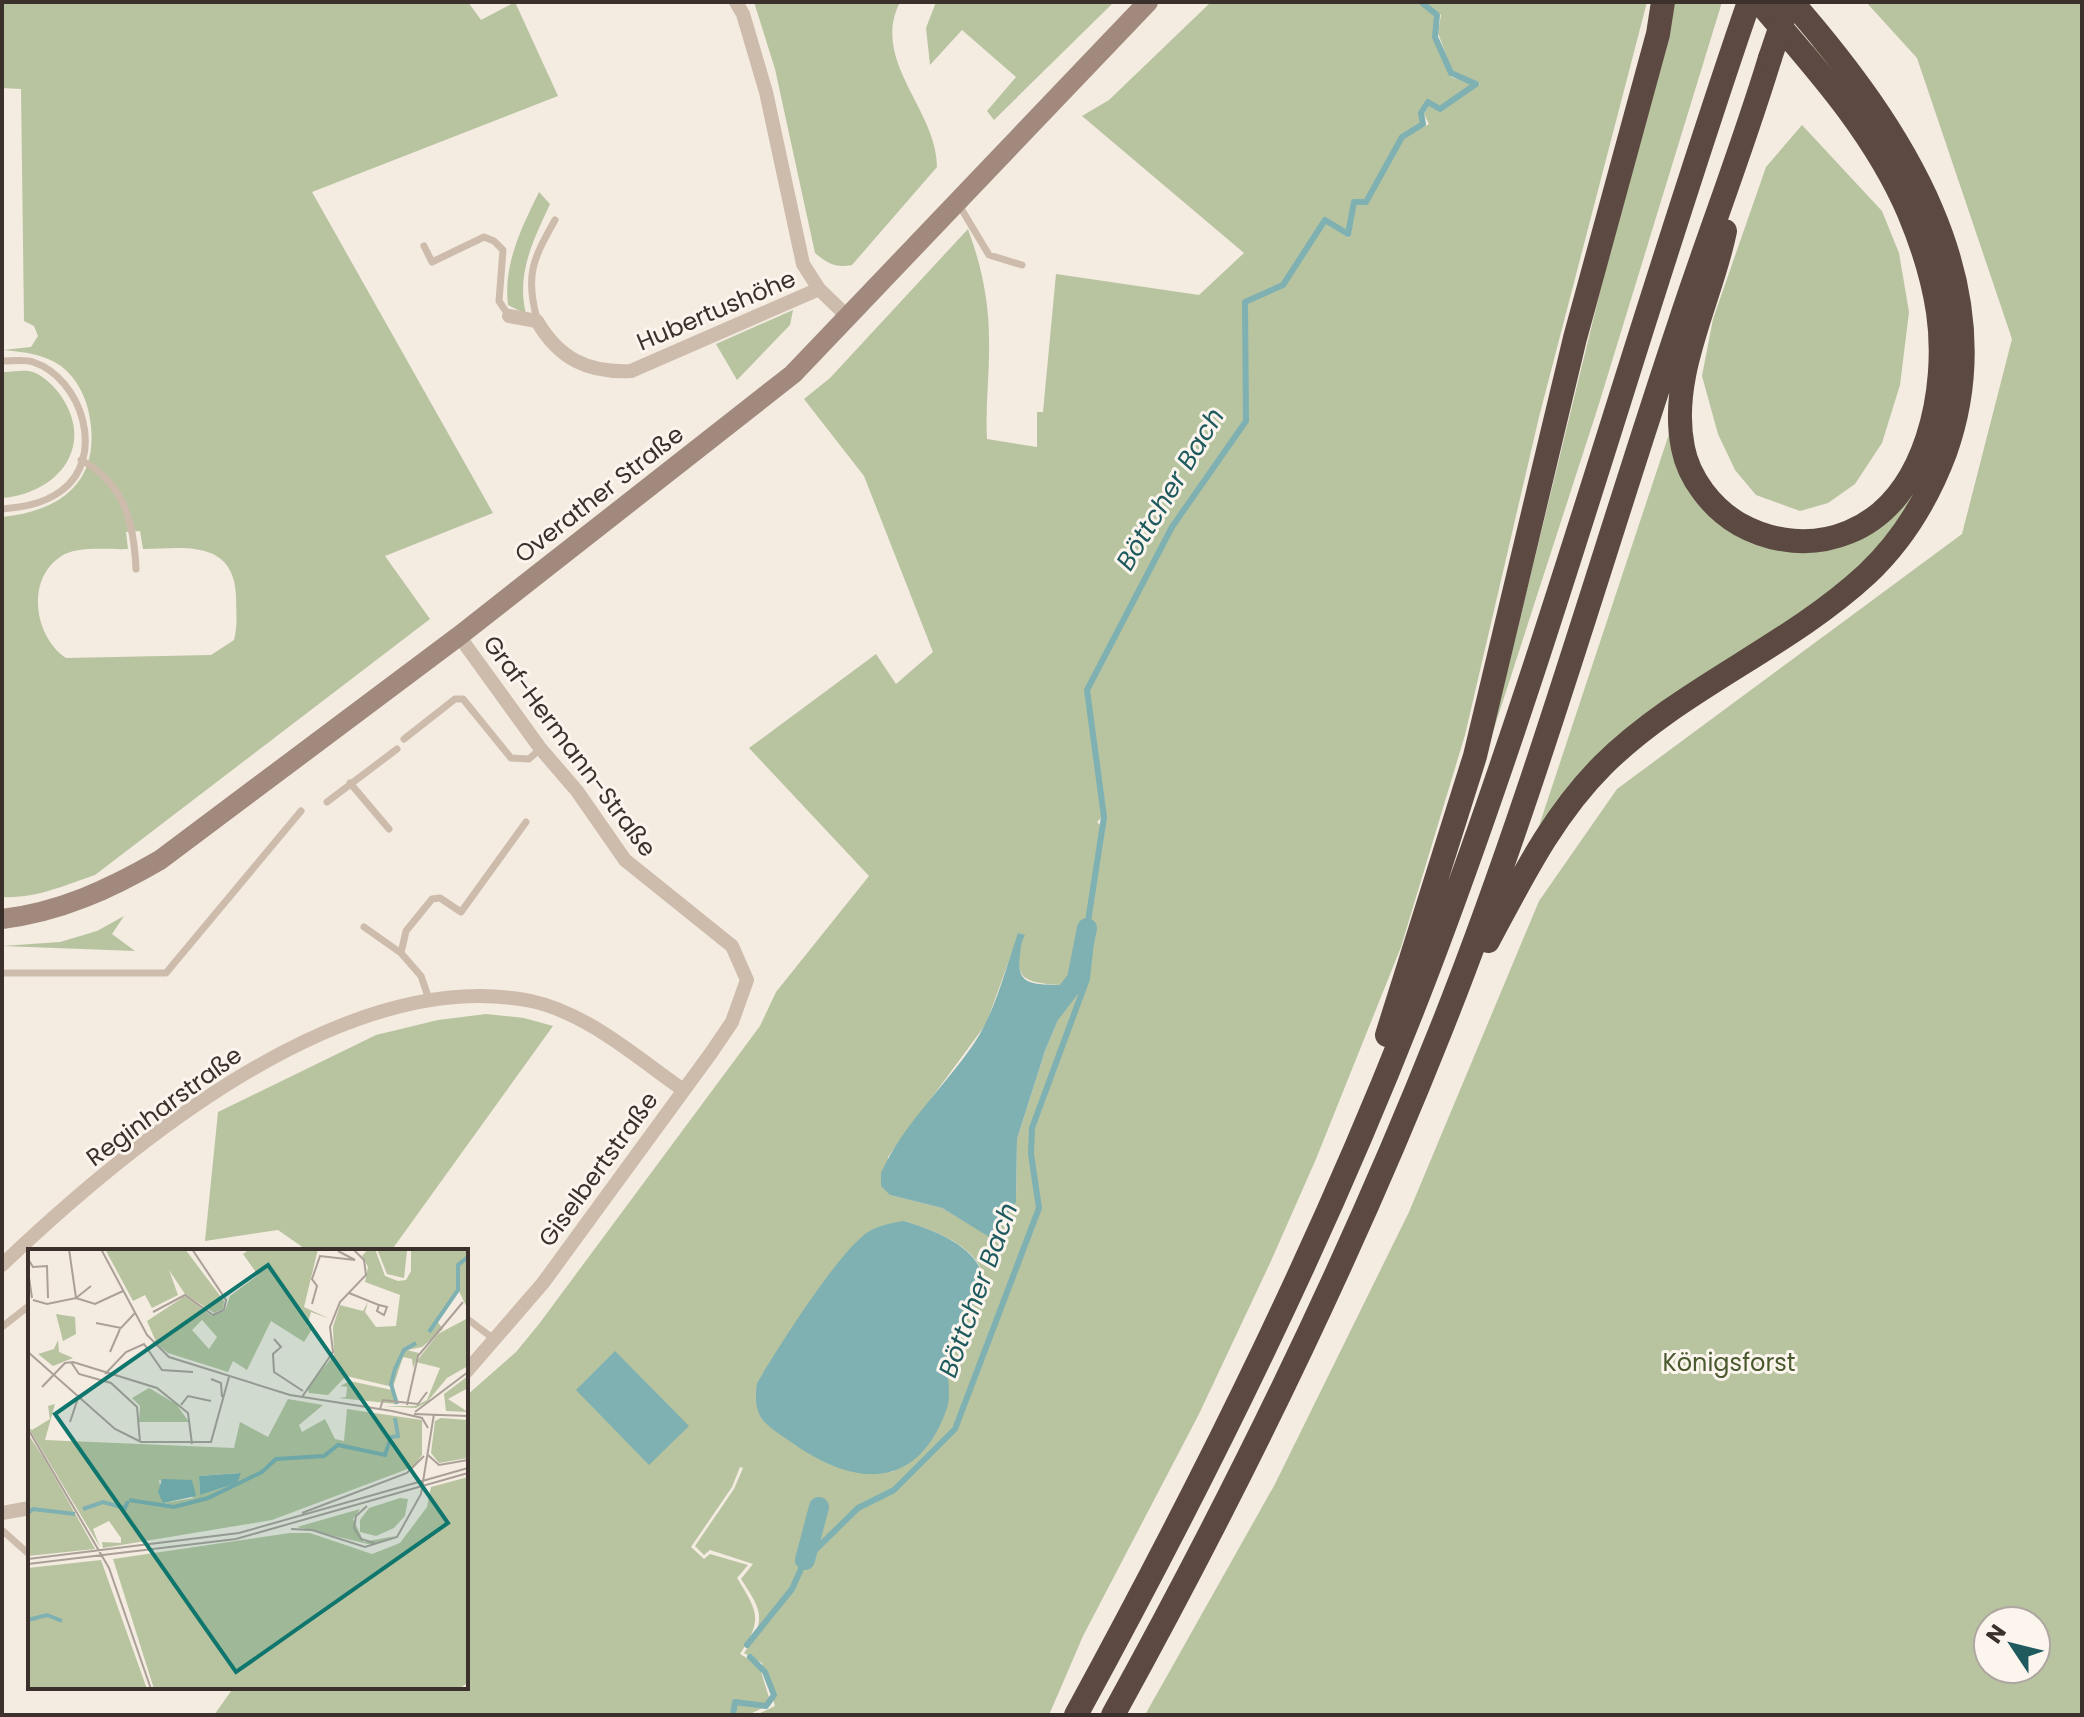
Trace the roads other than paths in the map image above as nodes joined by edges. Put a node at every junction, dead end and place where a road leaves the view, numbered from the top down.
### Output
1 (736, 2) edge
2 (1148, 2) edge
3 (1663, 2) edge
4 (1749, 2) edge
5 (1759, 2) edge
6 (1791, 2) edge
7 (1743, 142) junction
8 (956, 201) junction
9 (555, 220) dead end
10 (424, 246) dead end
11 (1022, 265) dead end
12 (819, 289) junction
13 (509, 316) joint
14 (848, 317) junction
15 (537, 321) junction
16 (2, 361) edge
17 (81, 460) junction
18 (2, 509) edge
19 (136, 569) dead end
20 (459, 636) junction
21 (404, 739) dead end
22 (540, 748) junction
23 (397, 749) dead end
24 (350, 783) junction
25 (327, 802) dead end
26 (301, 811) dead end
27 (526, 822) dead end
28 (389, 829) dead end
29 (2, 919) edge
30 (364, 927) dead end
31 (401, 953) junction
32 (2, 973) edge
33 (747, 980) joint
34 (430, 1002) junction
35 (1442, 1028) junction
36 (682, 1089) junction
37 (1345, 1175) junction
38 (2, 1265) edge
39 (28, 1307) edge
40 (468, 1319) edge
41 (2, 1327) edge
42 (496, 1340) junction
43 (468, 1366) edge
44 (28, 1508) edge
45 (2, 1513) edge
46 (2, 1530) edge
47 (28, 1553) edge
48 (1076, 1715) edge
49 (1113, 1715) edge

1 - 12 street
2 - 8 main road, Overather Straße
3 - 37 highway
4 - 37 highway
5 - 7 highway
6 - 7 highway, bridge
6 - 35 highway
7 - 35 highway
8 - 11 lane
8 - 14 main road, Overather Straße
9 - 15 lane
10 - 13 lane
12 - 14 street
12 - 15 street, Hubertushöhe
13 - 15 street
14 - 20 main road, Overather Straße
16 - 17 lane
17 - 18 lane
17 - 19 lane
20 - 22 street, Graf-Hermann-Straße
20 - 29 main road, Overather Straße
21 - 22 lane
22 - 33 street, Graf-Hermann-Straße
23 - 24 lane
24 - 25 lane
24 - 28 lane
26 - 32 lane
27 - 31 lane
30 - 31 lane
31 - 34 lane
33 - 36 street, Giselbertstraße
34 - 36 street, Reginharstraße
34 - 38 street, Reginharstraße
35 - 49 highway
36 - 42 street, Giselbertstraße
37 - 48 highway
39 - 41 lane
40 - 42 lane
42 - 43 street, Giselbertstraße
44 - 45 street
46 - 47 lane

